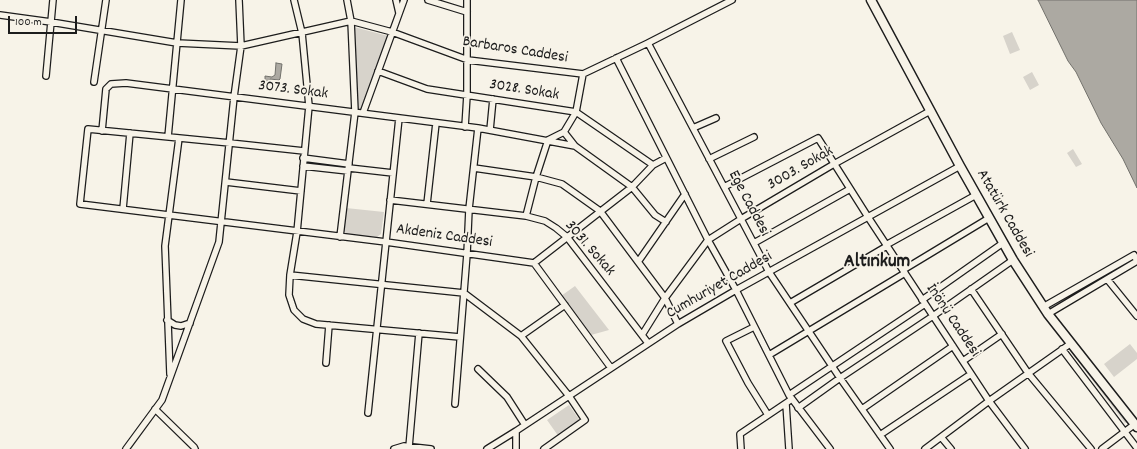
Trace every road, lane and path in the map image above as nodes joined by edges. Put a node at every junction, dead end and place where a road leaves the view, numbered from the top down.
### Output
1 (53, 0) edge
2 (106, 0) edge
3 (181, 0) edge
4 (239, 0) edge
5 (294, 0) edge
6 (347, 0) edge
7 (396, 0) edge
8 (404, 0) edge
9 (428, 0) edge
10 (467, 0) edge
11 (732, 0) edge
12 (871, 0) edge
13 (467, 12) junction
14 (399, 13) junction
15 (0, 15) edge
16 (351, 21) junction
17 (51, 22) junction
18 (101, 30) junction
19 (392, 32) junction
20 (302, 33) junction
21 (177, 43) junction
22 (648, 43) junction
23 (241, 46) junction
24 (616, 58) junction
25 (468, 60) junction
26 (378, 72) junction
27 (583, 74) junction
28 (46, 76) dead end
29 (94, 82) dead end
30 (172, 89) junction
31 (467, 95) junction
32 (234, 97) junction
33 (493, 99) junction
34 (309, 106) junction
35 (930, 111) junction
36 (355, 112) junction
37 (576, 112) junction
38 (363, 113) junction
39 (399, 118) junction
40 (716, 118) dead end
41 (436, 123) junction
42 (465, 126) junction
43 (478, 128) junction
44 (693, 128) junction
45 (490, 130) junction
46 (102, 131) junction
47 (564, 132) junction
48 (130, 133) junction
49 (168, 137) junction
50 (179, 138) junction
51 (754, 138) dead end
52 (548, 140) junction
53 (230, 143) junction
54 (575, 146) junction
55 (304, 151) junction
56 (304, 158) junction
57 (666, 158) junction
58 (709, 159) junction
59 (834, 164) junction
60 (653, 165) junction
61 (303, 166) junction
62 (960, 166) junction
63 (349, 167) junction
64 (474, 168) junction
65 (393, 173) junction
66 (536, 177) junction
67 (226, 182) junction
68 (632, 187) junction
69 (724, 187) junction
70 (850, 189) junction
71 (301, 191) junction
72 (685, 194) junction
73 (976, 195) junction
74 (390, 200) junction
75 (427, 204) junction
76 (123, 209) junction
77 (469, 209) junction
78 (600, 211) junction
79 (169, 214) junction
80 (526, 216) junction
81 (868, 217) junction
82 (989, 218) junction
83 (741, 219) junction
84 (222, 222) junction
85 (666, 222) junction
86 (297, 232) junction
87 (340, 237) junction
88 (567, 237) junction
89 (708, 240) junction
90 (386, 242) junction
91 (754, 243) junction
92 (1003, 243) junction
93 (886, 246) junction
94 (467, 254) junction
95 (1136, 258) edge
96 (1013, 260) junction
97 (638, 262) junction
98 (534, 263) junction
99 (769, 272) junction
100 (904, 272) junction
101 (290, 275) junction
102 (1107, 279) junction
103 (381, 285) junction
104 (971, 289) junction
105 (736, 290) junction
106 (464, 293) junction
107 (665, 298) junction
108 (924, 302) junction
109 (790, 303) junction
110 (565, 305) junction
111 (1046, 311) junction
112 (933, 316) junction
113 (1137, 316) edge
114 (167, 320) junction
115 (190, 322) junction
116 (678, 324) junction
117 (329, 325) junction
118 (754, 327) junction
119 (376, 329) junction
120 (809, 331) junction
121 (420, 333) junction
122 (1002, 334) junction
123 (642, 335) junction
124 (521, 336) junction
125 (460, 337) junction
126 (648, 343) junction
127 (1070, 344) junction
128 (953, 346) junction
129 (1062, 349) junction
130 (769, 355) junction
131 (963, 361) junction
132 (326, 363) dead end
133 (832, 366) junction
134 (610, 368) junction
135 (478, 369) dead end
136 (1028, 373) junction
137 (971, 374) junction
138 (170, 378) junction
139 (840, 378) junction
140 (569, 396) junction
141 (790, 397) junction
142 (989, 401) junction
143 (455, 404) dead end
144 (786, 404) junction
145 (798, 408) junction
146 (155, 409) junction
147 (862, 409) junction
148 (368, 413) dead end
149 (768, 415) junction
150 (525, 424) junction
151 (1136, 425) edge
152 (516, 431) junction
153 (1125, 432) junction
154 (880, 434) junction
155 (941, 437) junction
156 (409, 447) junction
157 (1137, 448) edge
158 (126, 449) edge
159 (195, 449) edge
160 (394, 449) edge
161 (431, 449) edge
162 (487, 449) edge
163 (516, 449) edge
164 (544, 449) edge
165 (741, 449) edge
166 (789, 449) edge
167 (830, 449) edge
168 (890, 449) edge
169 (925, 449) edge
170 (950, 449) edge
171 (1026, 449) edge
172 (1091, 449) edge
173 (1102, 449) edge

1 - 17 street
2 - 18 street
3 - 21 street
4 - 23 street
5 - 20 street
6 - 16 street
7 - 14 street
8 - 14 street
9 - 13 street
10 - 13 street
11 - 22 street, Barbaros Caddesi
12 - 35 main road, Atatürk Caddesi
13 - 25 street
14 - 19 street
15 - 17 street, Barbaros Caddesi
16 - 19 street, Barbaros Caddesi
16 - 20 street, Barbaros Caddesi
16 - 36 street
17 - 18 street, Barbaros Caddesi
17 - 28 street
18 - 21 street, Barbaros Caddesi
18 - 29 street
19 - 25 street, Barbaros Caddesi
19 - 26 street
20 - 23 street, Barbaros Caddesi
20 - 34 street
21 - 23 street, Barbaros Caddesi
21 - 30 street
22 - 24 street, Barbaros Caddesi
22 - 44 street, Ege Caddesi
23 - 32 street
24 - 27 street, Barbaros Caddesi
24 - 57 street
25 - 27 street, Barbaros Caddesi
25 - 31 street
26 - 31 street, 3028. Sokak
26 - 38 street
27 - 37 street
30 - 32 street, 3073. Sokak
30 - 46 street, 3073. Sokak
30 - 49 street
31 - 33 street, 3028. Sokak
31 - 42 street
32 - 34 street, 3073. Sokak
32 - 53 street
33 - 37 street, 3028. Sokak
33 - 45 street
34 - 36 street, 3073. Sokak
34 - 55 street
35 - 59 street, 3003. Sokak
35 - 62 main road, Atatürk Caddesi
36 - 38 street, 3073. Sokak
36 - 63 street
37 - 47 street
37 - 60 street, 3028. Sokak
38 - 39 street, 3073. Sokak
39 - 41 street, 3073. Sokak
39 - 65 street
40 - 44 street
41 - 42 street, 3073. Sokak
41 - 75 street
42 - 43 street, 3073. Sokak
43 - 45 street, 3073. Sokak
43 - 64 street
44 - 58 street, Ege Caddesi
45 - 52 street, 3073. Sokak
46 - 48 street
46 - 76 street, Akdeniz Caddesi
47 - 52 street
47 - 54 street
48 - 49 street
48 - 76 street
49 - 50 street
50 - 53 street
50 - 79 street
51 - 58 street
52 - 54 street, 3073. Sokak
52 - 66 street
53 - 55 street
53 - 67 street
54 - 68 street
55 - 56 street
56 - 61 street
56 - 63 street
57 - 60 street
57 - 72 street
58 - 69 street, Ege Caddesi
59 - 69 street, İnönü Caddesi
59 - 70 street, İnönü Caddesi
59 - 83 street, 3003. Sokak
60 - 68 street
61 - 63 street
61 - 71 street
62 - 73 main road, Atatürk Caddesi
62 - 81 street, Cumhuriyet Caddesi
63 - 65 street
63 - 87 street
64 - 66 street
64 - 77 street
65 - 74 street
66 - 78 street
66 - 80 street
67 - 71 street
67 - 84 street
68 - 78 street
68 - 85 street
69 - 83 street, Ege Caddesi
70 - 81 street, İnönü Caddesi
70 - 91 street
71 - 86 street
72 - 85 street
72 - 89 street
73 - 82 main road, Atatürk Caddesi
73 - 93 street
74 - 75 street, 3031. Sokak
74 - 90 street
75 - 77 street, 3031. Sokak
76 - 79 street, Akdeniz Caddesi
77 - 80 street, 3031. Sokak
77 - 94 street
78 - 88 street
78 - 97 street
79 - 84 street, Akdeniz Caddesi
79 - 114 street
80 - 88 street, 3031. Sokak
81 - 93 street, İnönü Caddesi
81 - 99 street, Cumhuriyet Caddesi
82 - 92 main road, Atatürk Caddesi
82 - 100 street
83 - 89 street, 3003. Sokak
83 - 91 street, Ege Caddesi
84 - 86 street, Akdeniz Caddesi
84 - 115 street
85 - 97 street
86 - 87 street, Akdeniz Caddesi
86 - 101 street
87 - 90 street, Akdeniz Caddesi
88 - 98 street
88 - 123 street, 3031. Sokak
89 - 105 street
89 - 107 street, 3003. Sokak
90 - 94 street, Akdeniz Caddesi
90 - 103 street
91 - 99 street, Ege Caddesi
92 - 96 main road, Atatürk Caddesi
92 - 108 street
93 - 100 street, İnönü Caddesi
93 - 109 street
94 - 98 street, Akdeniz Caddesi
94 - 106 street
95 - 102 street
95 - 111 street
96 - 104 street
96 - 111 main road, Atatürk Caddesi
97 - 107 street
98 - 110 street
99 - 105 street, Cumhuriyet Caddesi
99 - 109 street, Ege Caddesi
100 - 108 street, İnönü Caddesi
100 - 120 street
101 - 103 street
101 - 117 street
102 - 111 street
102 - 113 street
103 - 106 street
103 - 119 street
104 - 112 street
104 - 122 street
105 - 116 street, Cumhuriyet Caddesi
105 - 118 street
106 - 124 street
106 - 125 street
107 - 116 street
107 - 123 street, 3003. Sokak
108 - 112 street, İnönü Caddesi
108 - 133 street
109 - 120 street, Ege Caddesi
110 - 124 street
110 - 134 street
111 - 127 main road, Atatürk Caddesi
112 - 128 street, İnönü Caddesi
112 - 139 street
114 - 115 street
114 - 138 street
115 - 138 street
116 - 126 street, Cumhuriyet Caddesi
117 - 119 street
117 - 132 street
118 - 130 street
118 - 149 street
119 - 121 street
119 - 148 street
120 - 130 street
120 - 133 street, Ege Caddesi
121 - 125 street
121 - 156 street
122 - 131 street
122 - 136 street
123 - 126 street, 3031. Sokak
124 - 140 street
125 - 143 street
126 - 134 street, Cumhuriyet Caddesi
127 - 129 street
127 - 151 main road, Atatürk Caddesi
128 - 131 street, İnönü Caddesi
128 - 147 street
129 - 136 street
129 - 153 street
130 - 141 street
131 - 137 street, İnönü Caddesi
133 - 139 street, Ege Caddesi
133 - 141 street
134 - 140 street, Cumhuriyet Caddesi
135 - 150 street
136 - 142 street
136 - 172 street
137 - 142 street, İnönü Caddesi
137 - 154 street
138 - 146 street
139 - 145 street
139 - 147 street, Ege Caddesi
140 - 150 street, Cumhuriyet Caddesi
140 - 164 street
141 - 144 street
141 - 145 street
142 - 155 street
142 - 171 street, İnönü Caddesi
144 - 149 street
144 - 166 street
145 - 167 street
146 - 158 street
146 - 159 street
147 - 154 street, Ege Caddesi
149 - 165 street
150 - 152 street, Cumhuriyet Caddesi
151 - 153 street
152 - 162 street, Cumhuriyet Caddesi
152 - 163 street
153 - 157 street
153 - 173 street
154 - 168 street, Ege Caddesi
155 - 169 street
155 - 170 street
156 - 160 street
156 - 161 street

